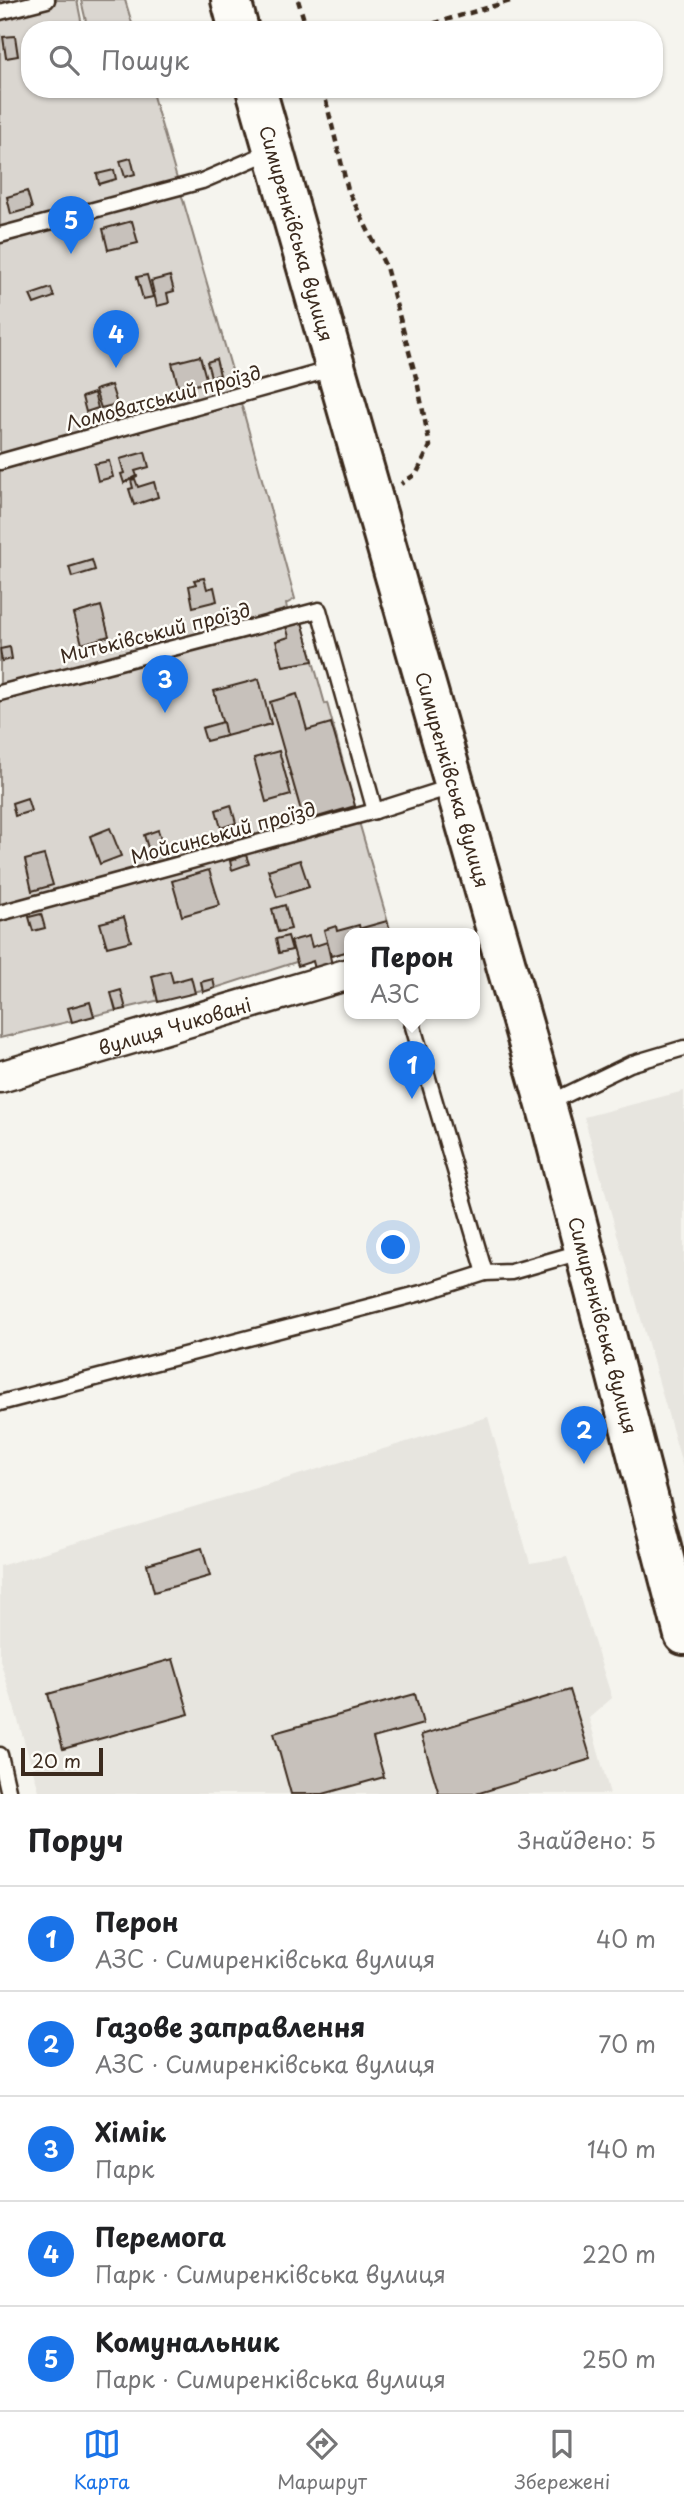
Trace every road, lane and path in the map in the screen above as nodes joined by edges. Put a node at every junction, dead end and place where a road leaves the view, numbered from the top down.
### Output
1 (47, 0) edge
2 (231, 0) edge
3 (298, 0) edge
4 (513, 0) edge
5 (0, 12) edge
6 (237, 21) edge
7 (304, 21) edge
8 (442, 21) edge
9 (259, 98) edge
10 (325, 98) edge
11 (274, 150) junction
12 (0, 235) edge
13 (336, 368) junction
14 (0, 462) edge
15 (374, 503) junction
16 (0, 693) edge
17 (455, 786) junction
18 (375, 811) junction
19 (0, 913) edge
20 (486, 934) edge
21 (344, 975) edge
22 (412, 1019) edge
23 (684, 1048) edge
24 (0, 1077) edge
25 (546, 1105) junction
26 (584, 1251) junction
27 (485, 1273) junction
28 (0, 1403) edge
29 (684, 1631) edge
30 (0, 1755) edge
31 (9, 1794) edge

1 - 5 lane
2 - 6 main road
3 - 7 path
4 - 8 path
9 - 11 main road, Симиренківська вулиця
10 - 15 path
11 - 12 lane
11 - 13 main road, Симиренківська вулиця
13 - 14 lane, Ломоватський проїзд
13 - 15 main road, Симиренківська вулиця
15 - 17 main road, Симиренківська вулиця
16 - 18 lane, Митьківський проїзд
17 - 18 lane, Мойсинський проїзд
17 - 20 main road, Симиренківська вулиця
18 - 19 lane, Мойсинський проїзд
20 - 25 main road, Симиренківська вулиця
21 - 24 street, вулиця Чиковані
22 - 27 lane
23 - 25 lane
25 - 26 main road, Симиренківська вулиця
26 - 27 lane
26 - 29 main road, Симиренківська вулиця
27 - 28 lane
30 - 31 lane

